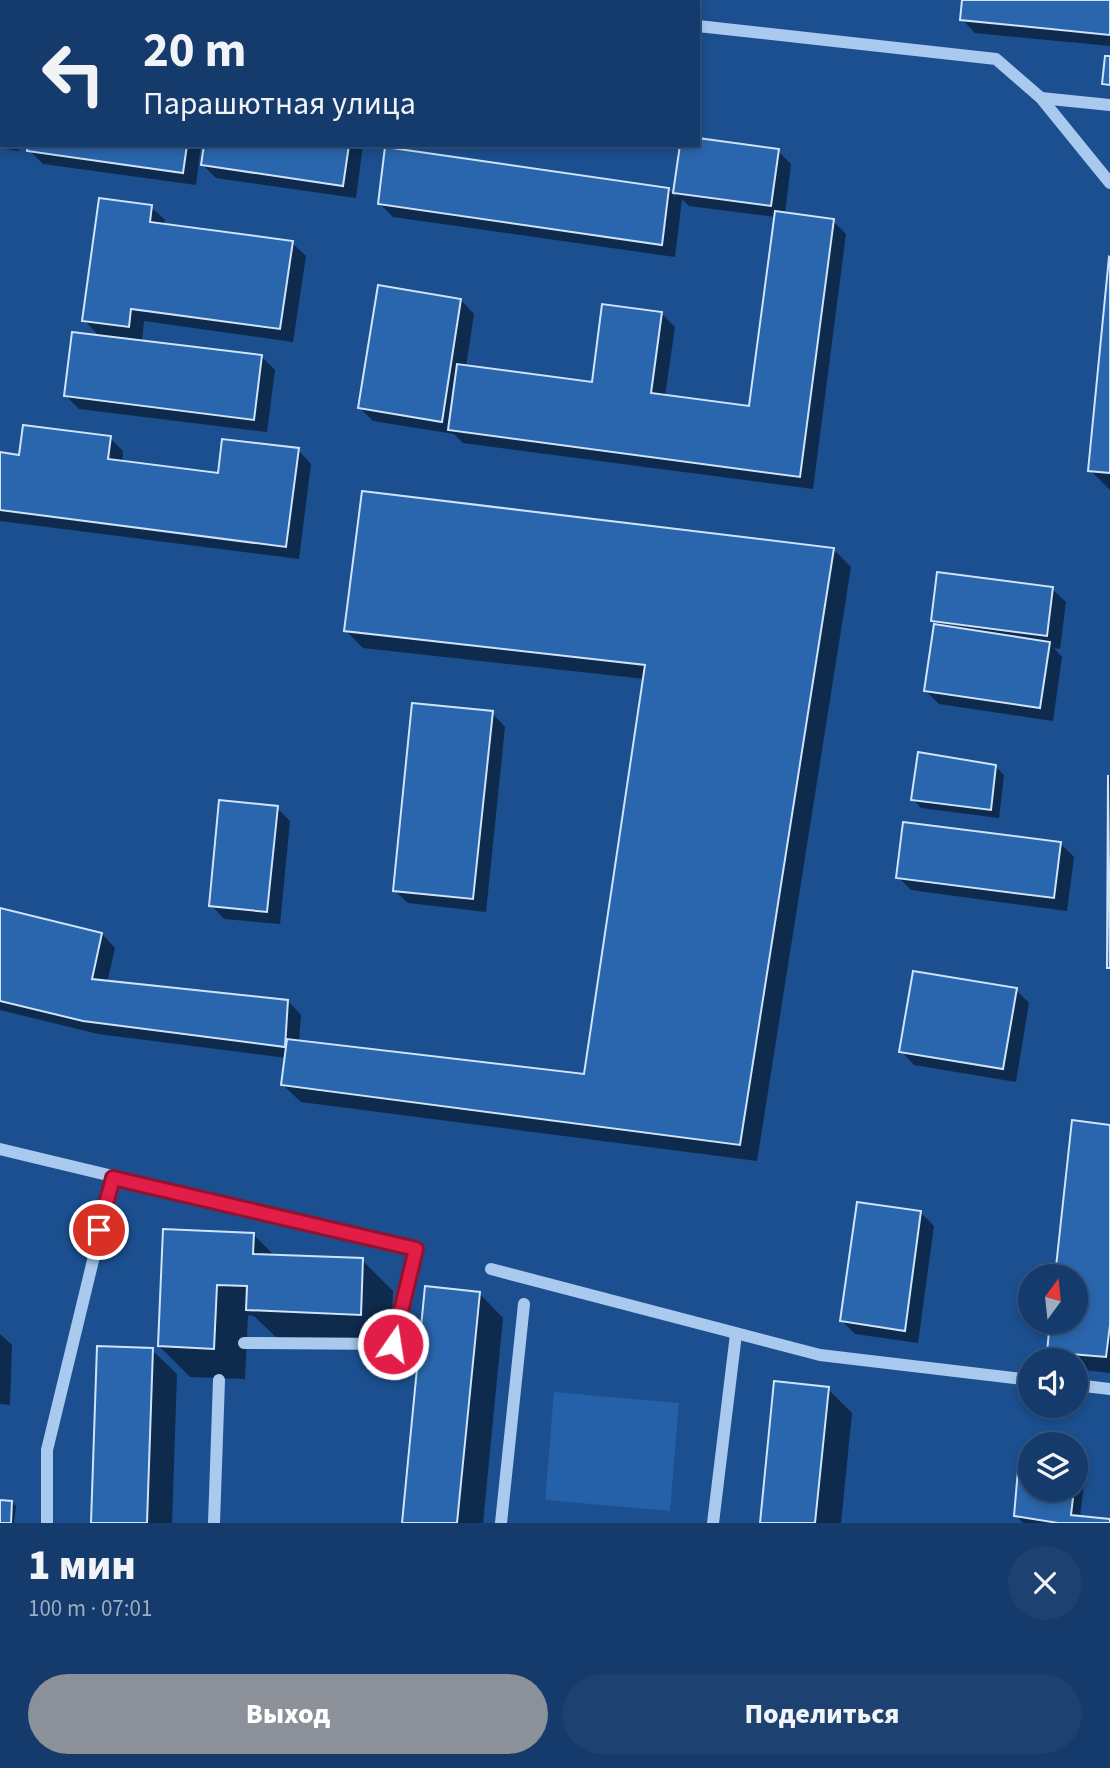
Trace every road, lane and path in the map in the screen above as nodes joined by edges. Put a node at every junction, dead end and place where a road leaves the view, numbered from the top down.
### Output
1 (700, 26) edge
2 (1041, 98) junction
3 (1110, 105) edge
4 (1110, 183) edge
5 (0, 1149) edge
6 (113, 1178) junction
7 (491, 1269) dead end
8 (524, 1304) dead end
9 (736, 1334) junction
10 (244, 1343) dead end
11 (1018, 1379) edge
12 (219, 1380) dead end
13 (1088, 1386) edge
14 (1110, 1389) edge
15 (47, 1523) edge
16 (214, 1523) edge
17 (501, 1523) edge
18 (713, 1523) edge

1 - 2 street
2 - 3 street
2 - 4 street
5 - 6 street
6 - 10 street
6 - 15 street
7 - 9 street
8 - 17 street
9 - 11 street
9 - 18 street
12 - 16 street
13 - 14 street

